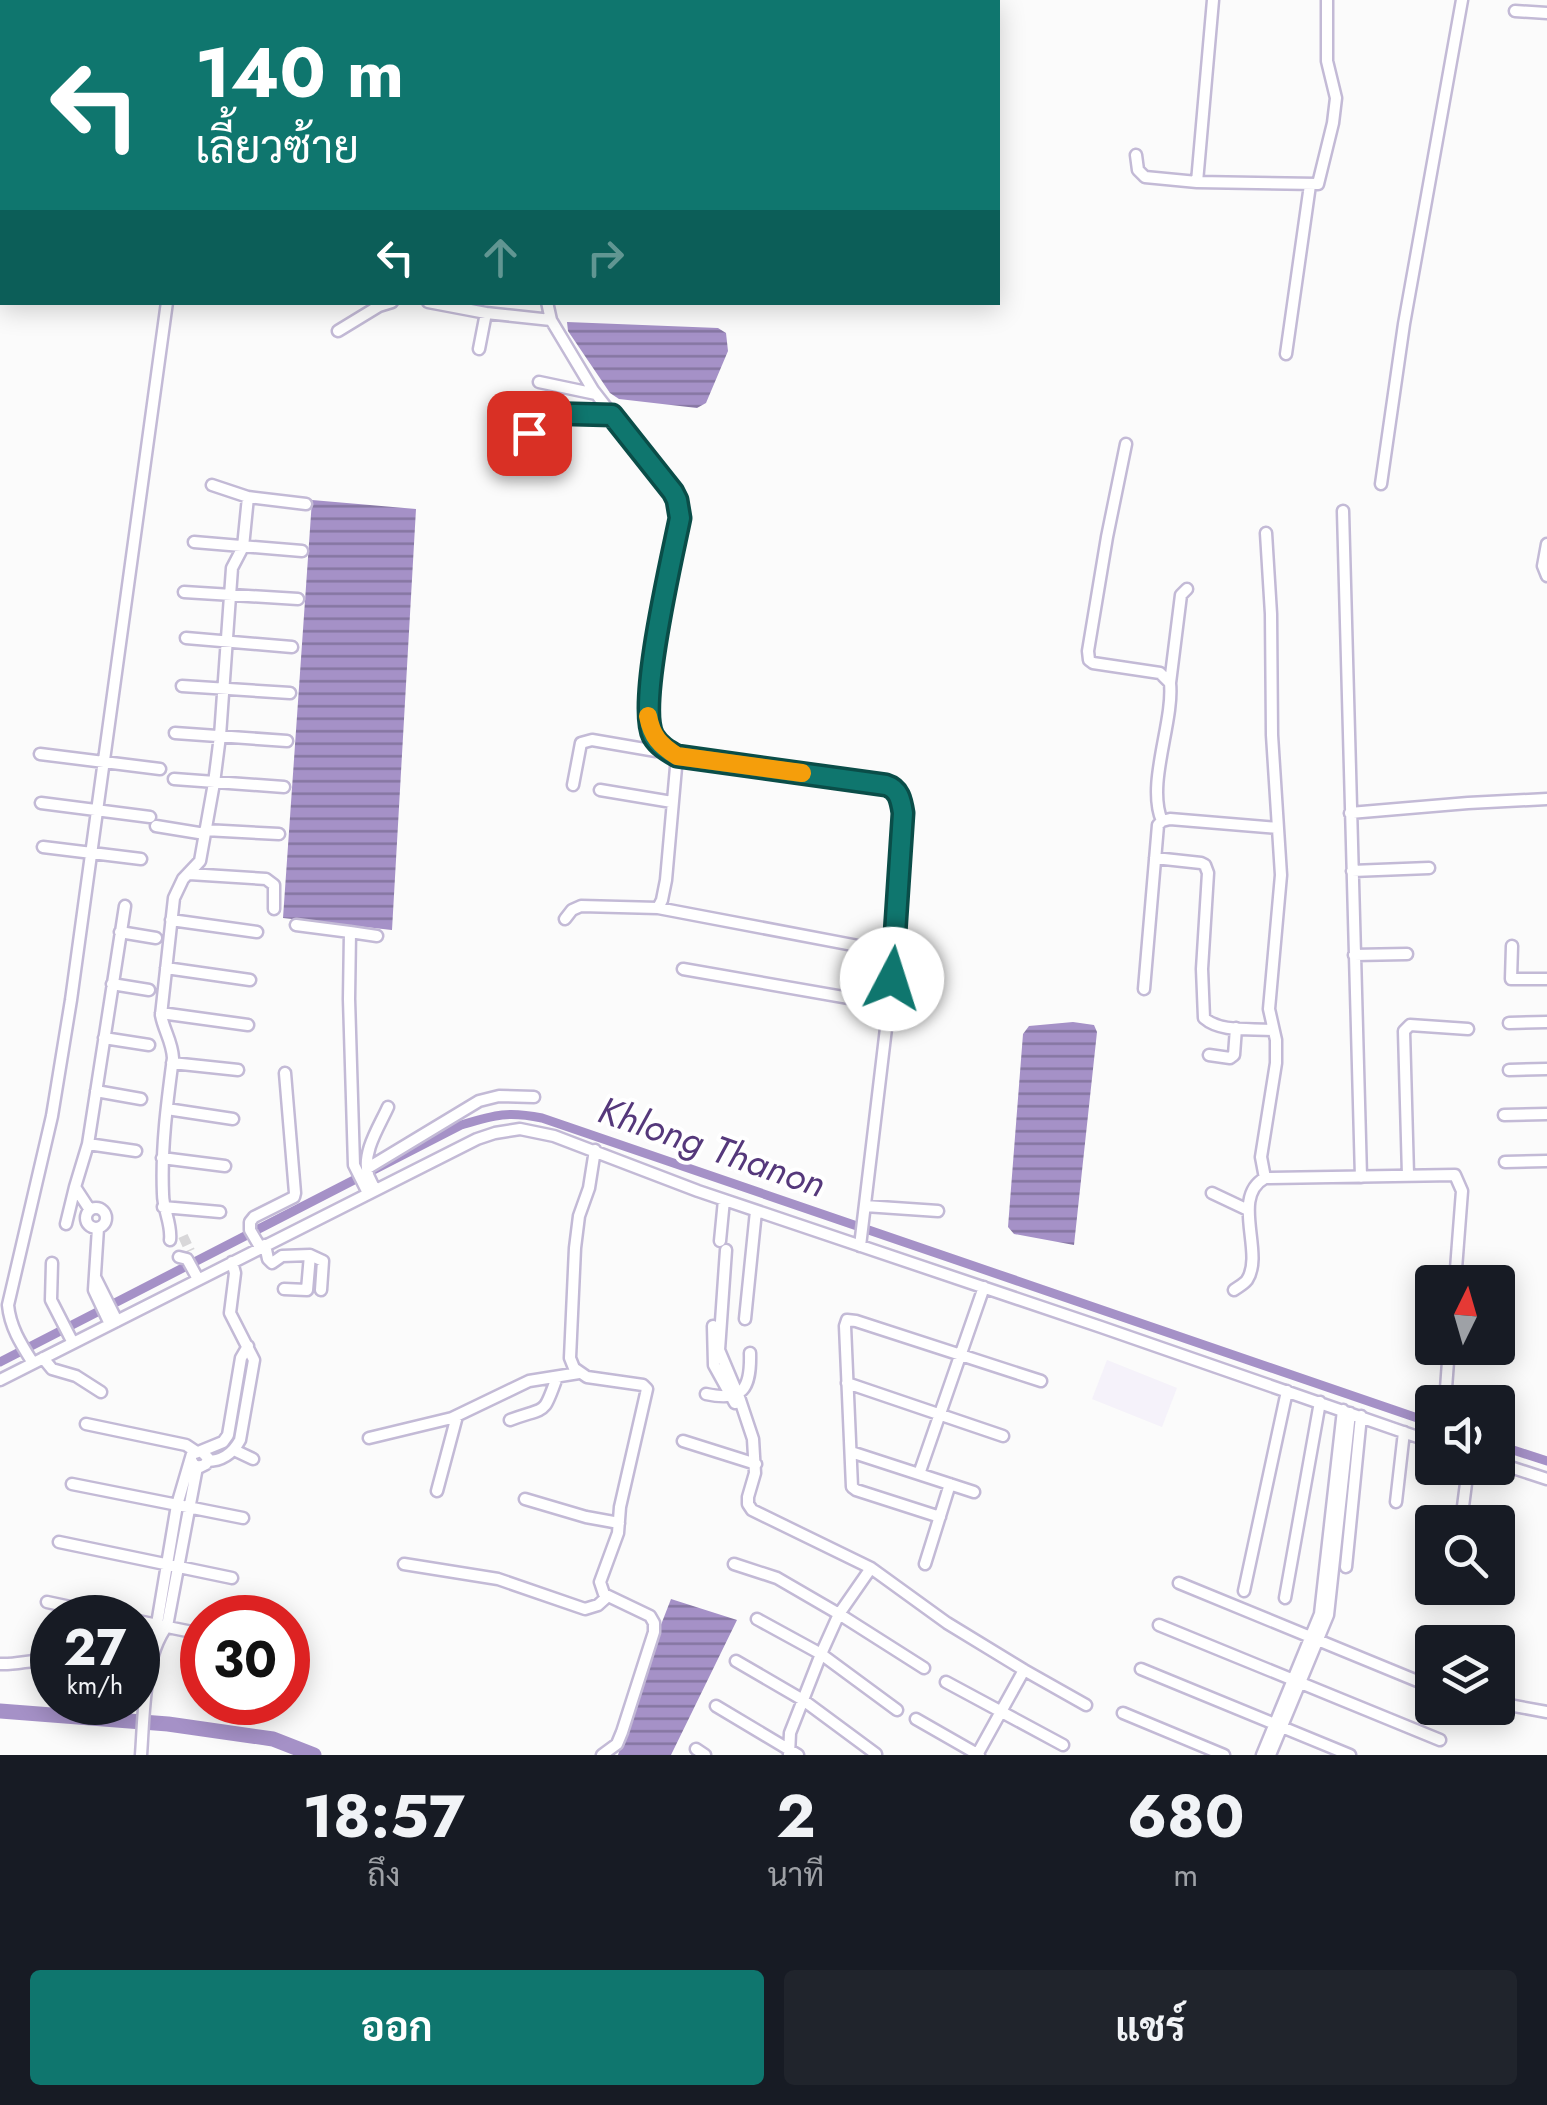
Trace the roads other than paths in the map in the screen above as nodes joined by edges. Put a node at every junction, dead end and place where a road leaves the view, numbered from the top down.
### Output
1 (1213, 0) edge
2 (1326, 0) edge
3 (1462, 0) edge
4 (1516, 11) dead end
5 (1547, 13) edge
6 (1136, 155) dead end
7 (1197, 182) junction
8 (1310, 185) junction
9 (166, 305) edge
10 (383, 305) edge
11 (444, 305) edge
12 (548, 305) edge
13 (486, 313) junction
14 (551, 320) junction
15 (338, 332) dead end
16 (480, 349) dead end
17 (1286, 354) dead end
18 (538, 382) dead end
19 (596, 394) junction
20 (612, 415) junction
21 (529, 433) dead end
22 (1126, 444) dead end
23 (212, 484) dead end
24 (1380, 484) dead end
25 (248, 497) junction
26 (306, 504) dead end
27 (1343, 511) dead end
28 (1266, 533) dead end
29 (194, 542) dead end
30 (1547, 544) edge
31 (243, 547) junction
32 (302, 551) dead end
33 (1547, 576) edge
34 (1187, 589) dead end
35 (184, 592) dead end
36 (229, 594) junction
37 (298, 599) dead end
38 (186, 638) dead end
39 (226, 641) junction
40 (292, 647) dead end
41 (1170, 682) junction
42 (182, 686) dead end
43 (222, 688) junction
44 (290, 693) dead end
45 (176, 733) dead end
46 (220, 736) junction
47 (287, 742) dead end
48 (664, 748) junction
49 (40, 754) dead end
50 (677, 756) junction
51 (104, 762) junction
52 (160, 769) dead end
53 (174, 779) dead end
54 (214, 783) junction
55 (573, 785) dead end
56 (284, 786) dead end
57 (600, 790) dead end
58 (1547, 799) edge
59 (672, 802) junction
60 (41, 803) dead end
61 (98, 810) junction
62 (1350, 813) junction
63 (1162, 820) junction
64 (1278, 828) junction
65 (205, 832) junction
66 (280, 834) dead end
67 (43, 846) dead end
68 (92, 853) junction
69 (1155, 858) junction
70 (141, 860) dead end
71 (1430, 868) dead end
72 (1352, 871) junction
73 (190, 874) junction
74 (125, 906) dead end
75 (658, 908) junction
76 (274, 909) dead end
77 (565, 918) dead end
78 (171, 920) junction
79 (296, 925) dead end
80 (120, 932) junction
81 (257, 932) dead end
82 (350, 932) junction
83 (377, 936) dead end
84 (156, 938) dead end
85 (1512, 946) dead end
86 (895, 952) junction
87 (1407, 954) dead end
88 (1354, 955) junction
89 (166, 968) junction
90 (684, 969) dead end
91 (1547, 979) edge
92 (250, 980) dead end
93 (112, 984) junction
94 (1144, 989) dead end
95 (149, 990) dead end
96 (889, 1005) junction
97 (161, 1013) junction
98 (1547, 1022) edge
99 (1509, 1023) dead end
100 (248, 1025) dead end
101 (1236, 1028) junction
102 (1468, 1029) dead end
103 (1273, 1030) junction
104 (104, 1038) junction
105 (149, 1044) dead end
106 (1209, 1055) dead end
107 (172, 1063) junction
108 (1547, 1069) edge
109 (238, 1070) dead end
110 (1509, 1070) dead end
111 (285, 1074) dead end
112 (96, 1091) junction
113 (534, 1097) dead end
114 (141, 1099) dead end
115 (388, 1108) dead end
116 (166, 1109) junction
117 (1547, 1114) edge
118 (1504, 1115) dead end
119 (233, 1120) dead end
120 (88, 1144) junction
121 (595, 1150) junction
122 (136, 1152) dead end
123 (162, 1158) junction
124 (1547, 1160) edge
125 (1506, 1162) dead end
126 (225, 1166) dead end
127 (364, 1172) junction
128 (1408, 1175) junction
129 (1361, 1177) junction
130 (1265, 1178) junction
131 (75, 1186) junction
132 (370, 1189) junction
133 (1212, 1193) dead end
134 (726, 1201) junction
135 (164, 1206) junction
136 (1248, 1210) junction
137 (756, 1211) junction
138 (865, 1211) junction
139 (938, 1211) dead end
140 (220, 1212) dead end
141 (66, 1224) dead end
142 (174, 1236) tunnel mouth
143 (861, 1242) junction
144 (261, 1245) junction
145 (310, 1255) junction
146 (186, 1257) tunnel mouth
147 (232, 1262) junction
148 (52, 1263) dead end
149 (1456, 1265) edge
150 (197, 1277) junction
151 (984, 1287) junction
152 (284, 1290) dead end
153 (322, 1290) dead end
154 (1234, 1290) dead end
155 (745, 1318) dead end
156 (112, 1319) junction
157 (72, 1341) junction
158 (248, 1346) junction
159 (750, 1353) dead end
160 (960, 1354) junction
161 (35, 1360) junction
162 (579, 1373) junction
163 (557, 1377) junction
164 (0, 1380) edge
165 (1041, 1381) dead end
166 (847, 1383) junction
167 (1287, 1390) junction
168 (101, 1392) dead end
169 (706, 1394) dead end
170 (735, 1395) junction
171 (1320, 1402) junction
172 (1352, 1413) junction
173 (940, 1414) junction
174 (457, 1416) junction
175 (510, 1420) dead end
176 (86, 1424) dead end
177 (1404, 1432) junction
178 (1003, 1436) dead end
179 (1415, 1436) edge
180 (369, 1438) dead end
181 (683, 1442) dead end
182 (234, 1450) junction
183 (851, 1452) junction
184 (198, 1458) junction
185 (253, 1459) dead end
186 (756, 1464) junction
187 (1515, 1469) edge
188 (919, 1474) junction
189 (1547, 1479) edge
190 (72, 1484) dead end
191 (950, 1484) junction
192 (436, 1491) dead end
193 (974, 1492) dead end
194 (525, 1499) dead end
195 (1396, 1502) dead end
196 (177, 1505) junction
197 (190, 1508) junction
198 (940, 1517) junction
199 (243, 1518) dead end
200 (619, 1523) junction
201 (59, 1542) dead end
202 (404, 1564) dead end
203 (734, 1564) dead end
204 (925, 1564) dead end
205 (174, 1566) junction
206 (1346, 1567) dead end
207 (870, 1568) junction
208 (232, 1578) dead end
209 (1179, 1582) dead end
210 (1244, 1591) dead end
211 (608, 1596) junction
212 (1285, 1598) dead end
213 (840, 1614) junction
214 (757, 1619) dead end
215 (1159, 1625) dead end
216 (161, 1629) junction
217 (180, 1631) edge
218 (1314, 1638) junction
219 (821, 1654) junction
220 (736, 1661) dead end
221 (30, 1663) edge
222 (0, 1664) edge
223 (924, 1668) dead end
224 (1024, 1670) junction
225 (1141, 1670) dead end
226 (1415, 1680) edge
227 (946, 1682) dead end
228 (1296, 1682) junction
229 (802, 1700) junction
230 (1086, 1705) dead end
231 (716, 1706) dead end
232 (1515, 1706) edge
233 (897, 1710) dead end
234 (1002, 1711) junction
235 (1547, 1712) edge
236 (1122, 1714) dead end
237 (916, 1720) dead end
238 (1278, 1726) junction
239 (1440, 1740) dead end
240 (1063, 1744) dead end
241 (792, 1753) edge
242 (876, 1754) edge
243 (141, 1755) edge
244 (602, 1755) edge
245 (978, 1755) edge
246 (1224, 1755) edge
247 (1262, 1755) edge
248 (1270, 1755) edge
249 (1350, 1755) edge

1 - 7 street
2 - 8 street
3 - 24 street
4 - 5 street
6 - 7 street
7 - 8 street
8 - 17 street
9 - 51 street
10 - 15 street
11 - 13 street
12 - 14 street
13 - 14 street
13 - 16 street
14 - 19 street
18 - 19 street
19 - 20 street
20 - 21 street
20 - 48 street
22 - 41 street
23 - 25 street
25 - 26 street
25 - 31 street
27 - 62 street
28 - 64 street
29 - 31 street
30 - 33 street
31 - 32 street
31 - 36 street
34 - 41 street
35 - 36 street
36 - 37 street
36 - 39 street
38 - 39 street
39 - 40 street
39 - 43 street
41 - 63 street
42 - 43 street
43 - 44 street
43 - 46 street
45 - 46 street
46 - 47 street
46 - 54 street
48 - 50 street
48 - 55 street
49 - 51 street
50 - 59 street
50 - 86 street
51 - 52 street
51 - 61 street
53 - 54 street
54 - 56 street
54 - 65 street
57 - 59 street
58 - 62 street
59 - 75 street
60 - 61 street
61 - 65 street
61 - 68 street
62 - 72 street
63 - 64 street
63 - 69 street
64 - 103 street
65 - 66 street
65 - 73 street
67 - 68 street
68 - 70 street
68 - 161 street
69 - 94 street
69 - 101 street
71 - 72 street
72 - 88 street
73 - 76 street
73 - 78 street
74 - 80 street
75 - 77 street
75 - 86 street
78 - 81 street
78 - 89 street
79 - 82 street
80 - 84 street
80 - 93 street
82 - 83 street
82 - 127 street
85 - 91 street
86 - 96 street
87 - 88 street
88 - 129 street
89 - 92 street
89 - 97 street
90 - 96 street
93 - 95 street
93 - 104 street
96 - 138 street
97 - 100 street
97 - 107 street
98 - 99 street
101 - 103 street
101 - 106 street
102 - 128 street
103 - 130 street
104 - 105 street
104 - 112 street
107 - 109 street
107 - 116 street
108 - 110 street
111 - 144 street
112 - 114 street
112 - 120 street
113 - 127 street
115 - 127 street
116 - 119 street
116 - 123 street
117 - 118 street
120 - 122 street
120 - 131 street
121 - 132 street
121 - 134 street
121 - 162 street
123 - 126 street
123 - 135 street
124 - 125 street
127 - 132 street
128 - 129 street
128 - 149 street
129 - 130 street
130 - 136 street
131 - 141 street
131 - 156 street
132 - 144 street
133 - 136 street
134 - 137 street
134 - 170 street
135 - 140 street
135 - 142 street
136 - 154 street
137 - 143 street
137 - 155 street
138 - 139 street
138 - 143 street
143 - 151 street
144 - 145 street
144 - 147 street
145 - 152 street
145 - 153 street
146 - 150 street
147 - 150 street
147 - 158 street
148 - 157 street
150 - 156 street
151 - 160 street
151 - 167 street
156 - 157 street
157 - 161 street
158 - 182 street
158 - 184 street
159 - 170 street
160 - 165 street
160 - 166 street
160 - 173 street
161 - 164 street
161 - 168 street
162 - 163 street
162 - 200 street
163 - 174 street
163 - 175 street
166 - 173 street
166 - 183 street
167 - 171 street
167 - 210 street
169 - 170 street
170 - 186 street
171 - 172 street
171 - 212 street
172 - 177 street
172 - 206 street
172 - 218 street
173 - 178 street
173 - 188 street
174 - 180 street
174 - 192 street
176 - 184 street
177 - 179 street
177 - 195 street
181 - 186 street
182 - 184 street
182 - 185 street
183 - 188 street
183 - 198 street
184 - 196 street
184 - 197 street
186 - 207 street
187 - 189 street
188 - 191 street
190 - 196 street
191 - 193 street
191 - 198 street
194 - 200 street
196 - 197 street
196 - 205 street
197 - 199 street
197 - 205 street
198 - 204 street
200 - 211 street
201 - 205 street
202 - 211 street
203 - 213 street
205 - 208 street
205 - 216 street
207 - 213 street
207 - 224 street
209 - 218 street
211 - 244 street
213 - 219 street
213 - 223 street
214 - 219 street
215 - 228 street
216 - 217 street
216 - 243 street
218 - 226 street
218 - 228 street
219 - 229 street
219 - 233 street
220 - 229 street
221 - 222 street
224 - 230 street
224 - 234 street
225 - 238 street
227 - 234 street
228 - 238 street
228 - 239 street
229 - 241 street
229 - 242 street
231 - 241 street
232 - 235 street
234 - 240 street
234 - 245 street
236 - 246 street
237 - 245 street
238 - 247 street
238 - 248 street
238 - 249 street

